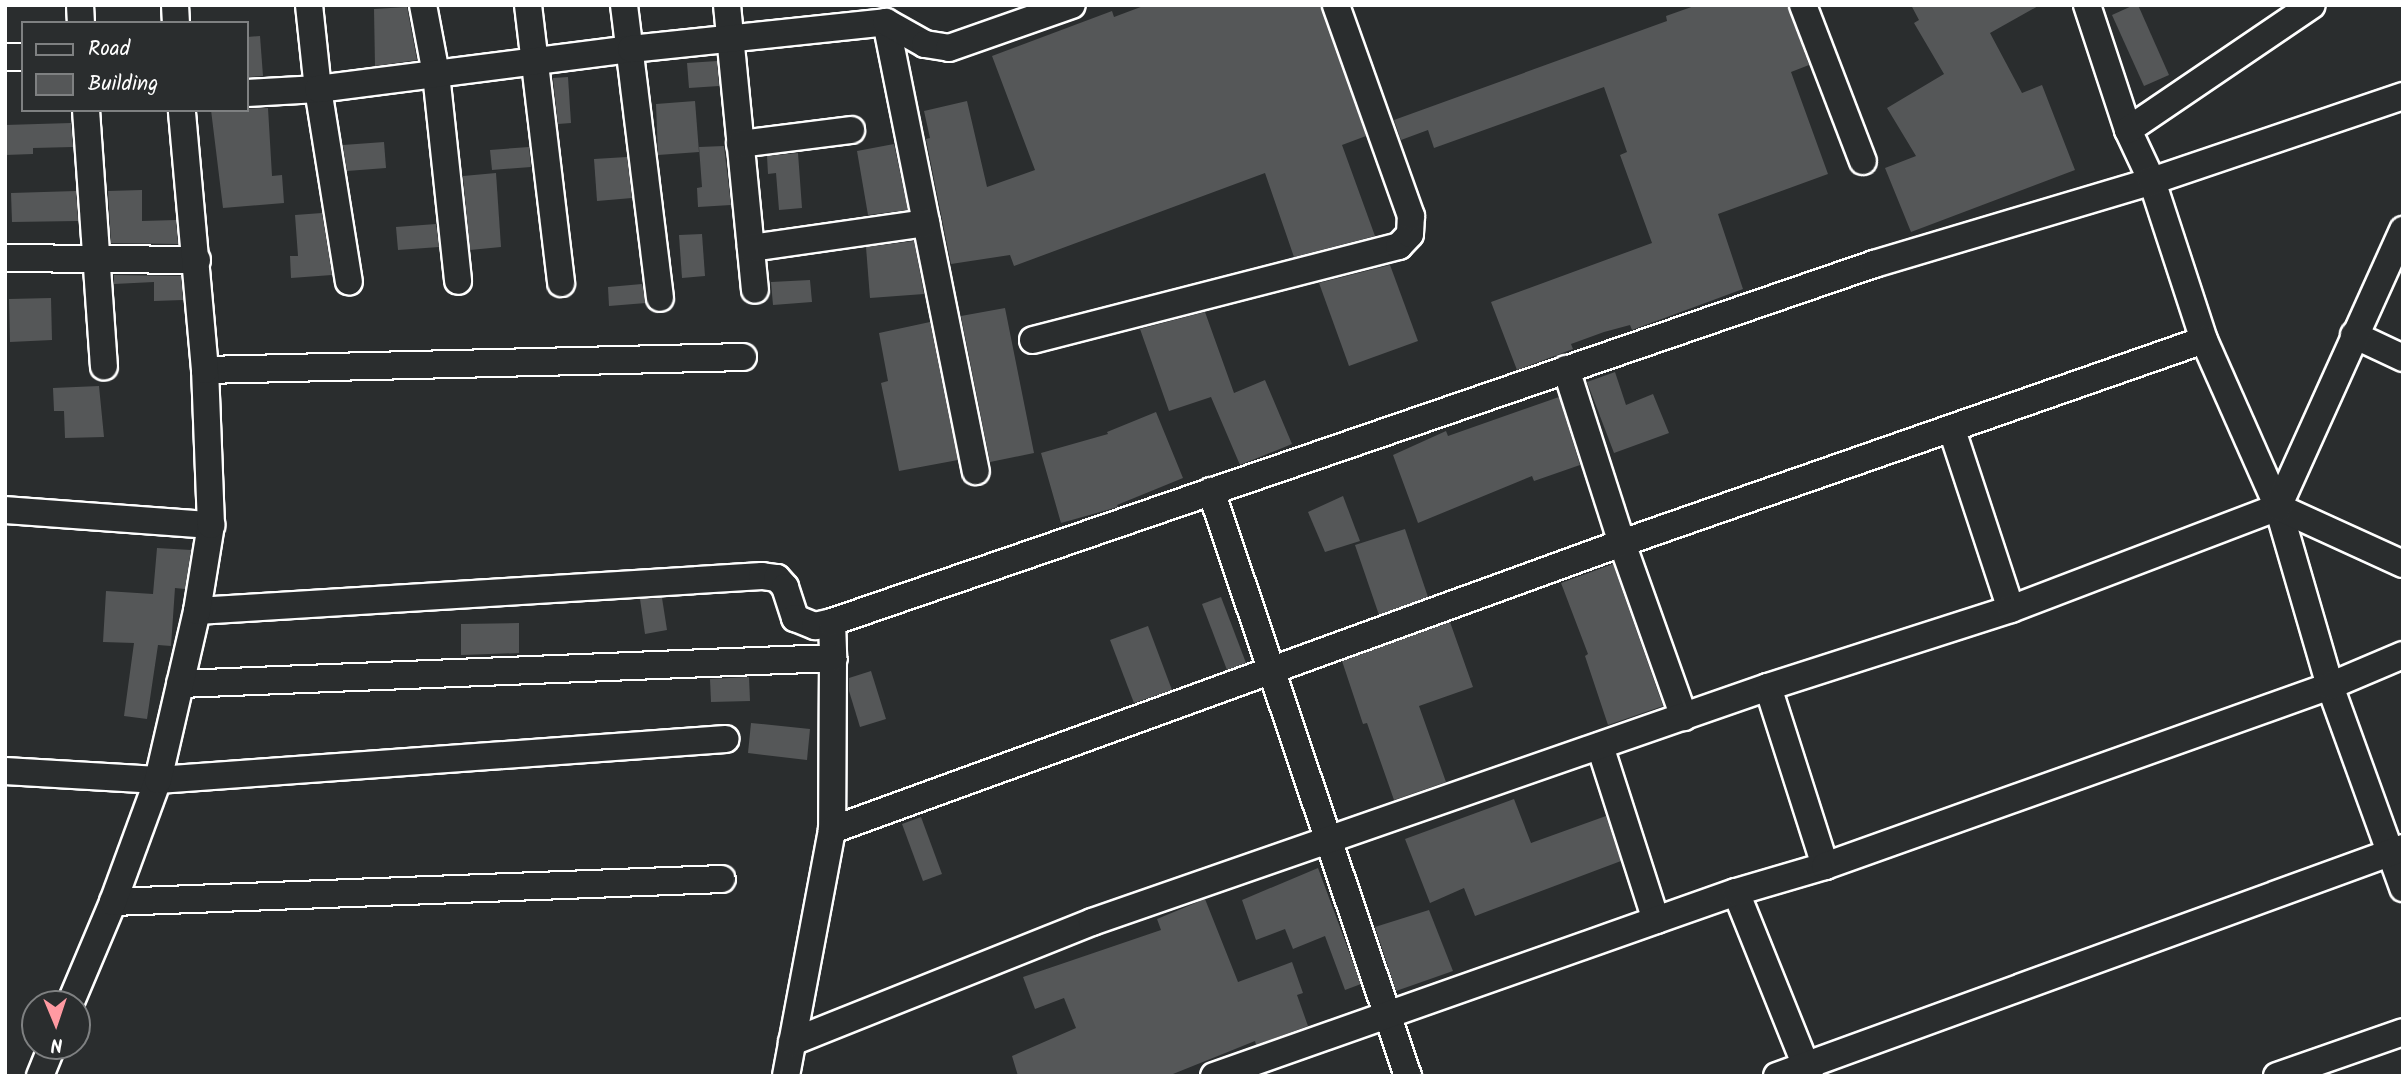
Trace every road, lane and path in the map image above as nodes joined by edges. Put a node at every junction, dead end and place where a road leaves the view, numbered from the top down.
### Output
1 (309, 5) edge
2 (423, 5) edge
3 (528, 5) edge
4 (624, 5) edge
5 (726, 5) edge
6 (1072, 5) edge
7 (1336, 5) edge
8 (1803, 5) edge
9 (2087, 5) edge
10 (2312, 5) edge
11 (886, 22) junction
12 (729, 39) junction
13 (631, 49) junction
14 (536, 62) junction
15 (436, 74) junction
16 (318, 89) junction
17 (248, 93) edge
18 (2403, 96) edge
19 (86, 112) edge
20 (182, 112) edge
21 (851, 130) dead end
22 (2128, 130) junction
23 (740, 144) junction
24 (1863, 161) dead end
25 (2152, 181) junction
26 (926, 223) junction
27 (2403, 230) edge
28 (751, 248) junction
29 (5, 258) edge
30 (96, 259) junction
31 (197, 260) junction
32 (458, 281) dead end
33 (349, 282) dead end
34 (561, 283) dead end
35 (755, 290) dead end
36 (660, 298) dead end
37 (2354, 335) junction
38 (1033, 340) dead end
39 (2204, 340) junction
40 (743, 357) dead end
41 (2403, 358) edge
42 (104, 366) dead end
43 (1566, 369) junction
44 (205, 370) junction
45 (1952, 430) junction
46 (976, 471) dead end
47 (1211, 491) junction
48 (2278, 507) junction
49 (5, 510) edge
50 (211, 525) junction
51 (1622, 543) junction
52 (2403, 564) edge
53 (2011, 609) junction
54 (197, 611) junction
55 (832, 622) junction
56 (2403, 655) edge
57 (833, 658) junction
58 (1272, 669) junction
59 (180, 684) junction
60 (2330, 686) junction
61 (1768, 687) junction
62 (1685, 717) junction
63 (726, 739) dead end
64 (1600, 747) junction
65 (5, 771) edge
66 (158, 780) junction
67 (831, 830) junction
68 (1328, 842) junction
69 (2396, 851) edge
70 (1825, 866) junction
71 (722, 879) dead end
72 (2403, 888) edge
73 (1736, 892) junction
74 (113, 902) junction
75 (1656, 920) junction
76 (76, 990) edge
77 (1386, 1015) junction
78 (2403, 1032) edge
79 (792, 1042) junction
80 (1808, 1070) edge
81 (786, 1076) edge
82 (1214, 1076) edge
83 (1408, 1076) edge
84 (1777, 1076) edge
85 (2277, 1076) edge

1 - 16 street
2 - 15 street
3 - 14 street
4 - 13 street
5 - 12 street
6 - 11 street
7 - 38 street
8 - 24 street
9 - 22 street
10 - 22 street
11 - 12 street
11 - 26 street
12 - 13 street
12 - 23 street
13 - 14 street
13 - 36 street
14 - 15 street
14 - 34 street
15 - 16 street
15 - 32 street
16 - 17 street
16 - 33 street
18 - 25 street
19 - 30 street
20 - 31 street
21 - 23 street
22 - 25 street
23 - 28 street
25 - 39 street
25 - 43 street
26 - 28 street
26 - 46 street
27 - 37 street
28 - 35 street
29 - 30 street
30 - 31 street
30 - 42 street
31 - 44 street
37 - 41 street
37 - 48 street
39 - 45 street
39 - 48 street
40 - 44 street
43 - 47 street
43 - 51 street
44 - 50 street
45 - 51 street
45 - 53 street
47 - 55 street
47 - 58 street
48 - 52 street
48 - 53 street
48 - 60 street
49 - 50 street
50 - 54 street
51 - 58 street
51 - 62 street
53 - 61 street
54 - 55 street
54 - 59 street
55 - 57 street
56 - 60 street
57 - 59 street
57 - 67 street
58 - 67 street
58 - 68 street
59 - 66 street
60 - 69 street
60 - 70 street
61 - 62 street
61 - 70 street
62 - 64 street
63 - 66 street
64 - 68 street
64 - 75 street
65 - 66 street
66 - 74 street
67 - 79 street
68 - 77 street
68 - 79 street
69 - 72 street
69 - 80 street
70 - 73 street
71 - 74 street
73 - 75 street
73 - 80 street
74 - 76 street
75 - 77 street
77 - 82 street
77 - 83 street
78 - 85 street
79 - 81 street
80 - 84 street

